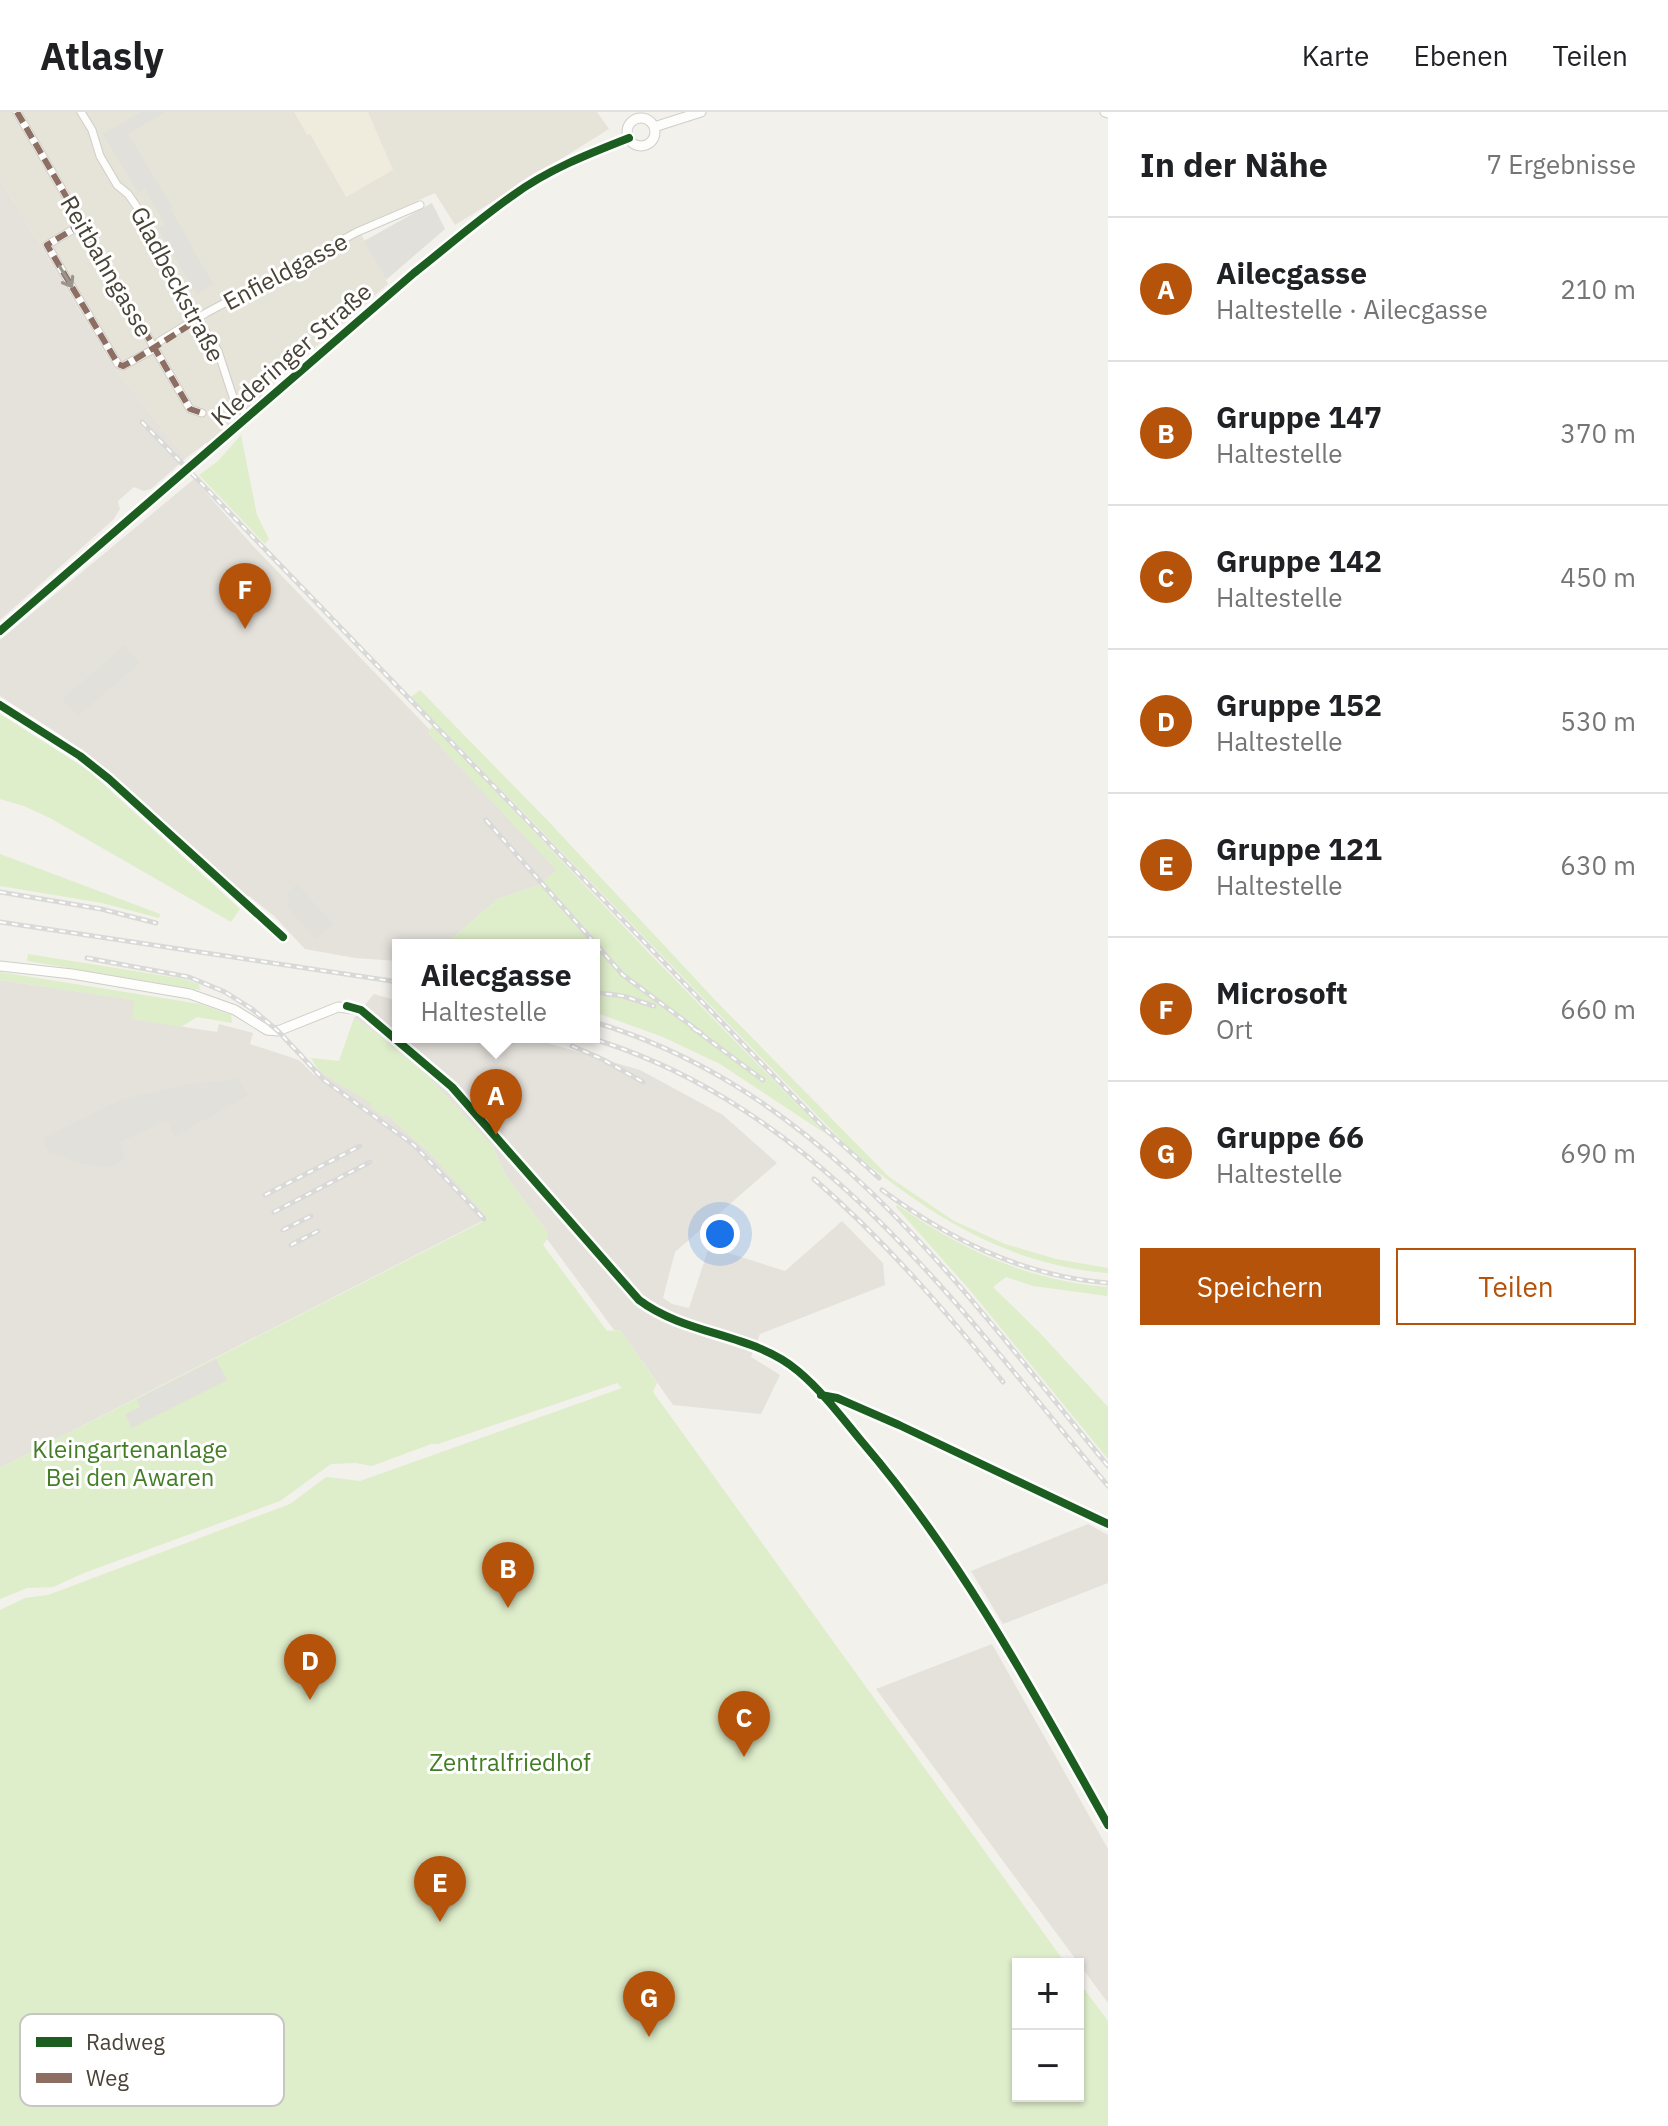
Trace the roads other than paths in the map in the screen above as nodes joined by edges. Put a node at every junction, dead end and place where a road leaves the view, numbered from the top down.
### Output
1 (17, 112) edge
2 (81, 112) edge
3 (701, 112) edge
4 (635, 115) edge
5 (654, 127) junction
6 (629, 138) junction
7 (420, 205) dead end
8 (82, 224) junction
9 (199, 319) junction
10 (154, 347) junction
11 (202, 413) dead end
12 (248, 417) junction
13 (0, 631) edge
14 (0, 705) edge
15 (283, 937) dead end
16 (0, 966) edge
17 (392, 1036) edge
18 (400, 1043) edge
19 (1108, 1825) edge

1 - 8 street, Reitbahngasse
2 - 9 street, Gladbeckstraße
3 - 5 street
4 - 5 street
4 - 6 street
5 - 6 street
6 - 12 street, Klederinger Straße
7 - 9 street, Enfieldgasse
8 - 10 street, Reitbahngasse
8 -> 10 street, Enfieldgasse
9 - 10 street, Enfieldgasse
9 - 12 street, Gladbeckstraße
10 - 11 street, Reitbahngasse
12 - 13 street, Klederinger Straße
14 - 15 street
16 - 17 street
18 - 19 street

